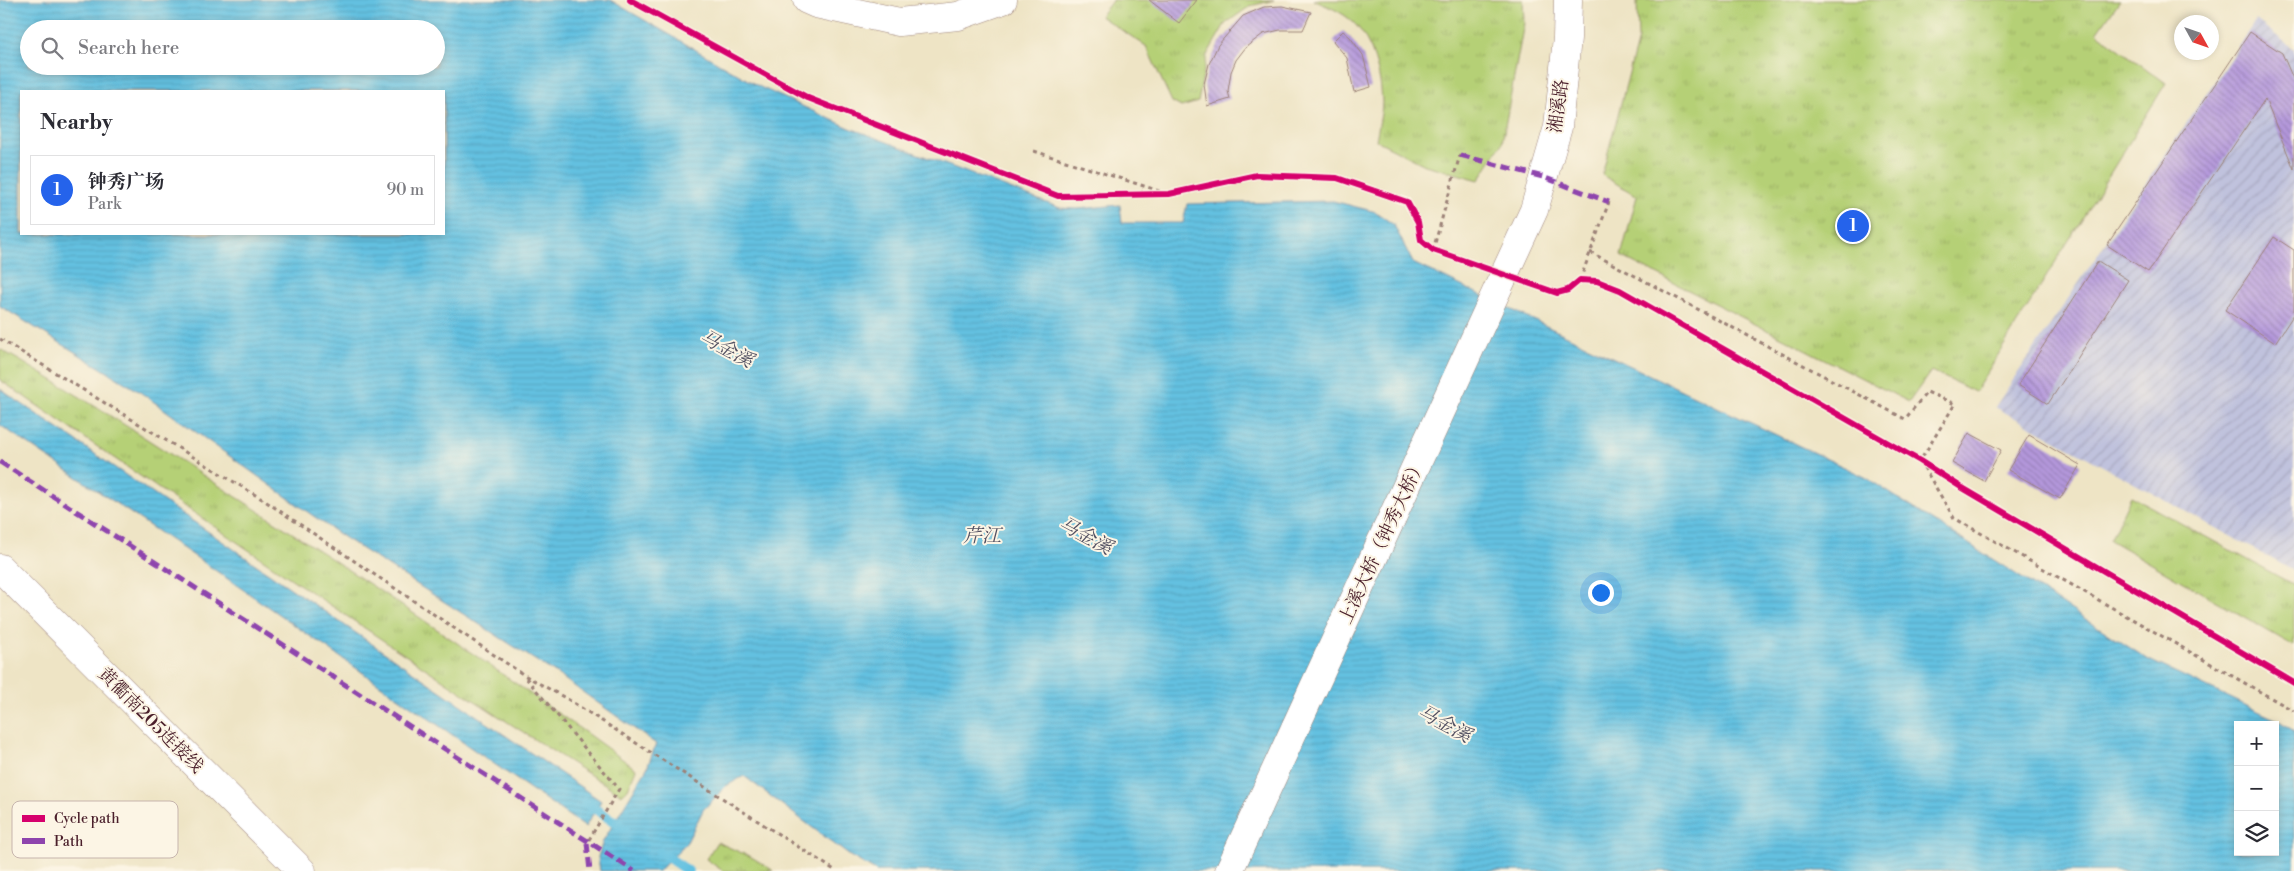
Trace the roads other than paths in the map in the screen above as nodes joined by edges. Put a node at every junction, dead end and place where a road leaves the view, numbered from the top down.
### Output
1 (807, 0) edge
2 (1003, 0) edge
3 (1568, 0) edge
4 (1534, 210) joint
5 (0, 568) edge
6 (302, 871) edge
7 (1229, 871) edge

1 - 2 main road
3 - 4 main road, 湘溪路
4 - 7 main road, 上溪大桥（钟秀大桥）
5 - 6 main road, 黄衢南205连接线

